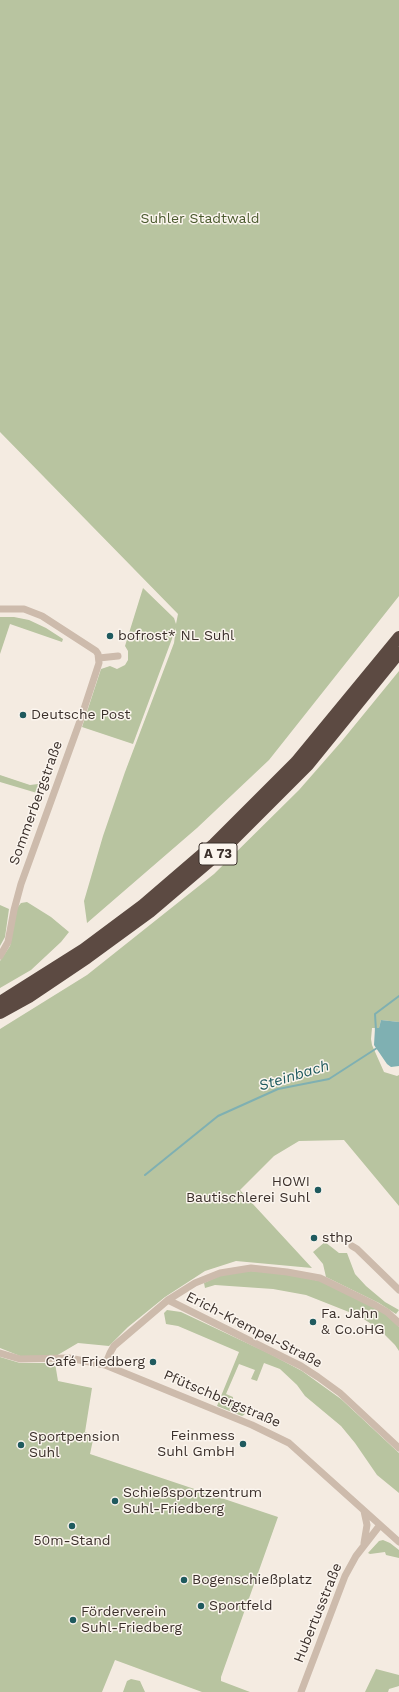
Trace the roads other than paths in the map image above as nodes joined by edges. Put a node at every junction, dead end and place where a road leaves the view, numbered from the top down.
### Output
1 (0, 608) edge
2 (397, 645) edge
3 (118, 656) dead end
4 (99, 658) junction
5 (0, 956) edge
6 (0, 1002) edge
7 (0, 1013) edge
8 (352, 1246) dead end
9 (399, 1290) edge
10 (168, 1300) junction
11 (399, 1323) edge
12 (0, 1353) edge
13 (105, 1364) junction
14 (399, 1448) edge
15 (364, 1511) junction
16 (380, 1525) junction
17 (399, 1542) edge
18 (364, 1545) junction
19 (301, 1692) edge

1 - 4 street
2 - 6 highway, A 73
2 - 7 highway, A 73
3 - 4 street
4 - 5 street, Sommerbergstraße
8 - 9 street
10 - 11 street, Erich-Krempel-Straße
10 - 13 street, Erich-Krempel-Straße
10 - 14 street, Erich-Krempel-Straße
12 - 13 street, Pfütschbergstraße
13 - 15 street, Pfütschbergstraße
15 - 16 street, Pfütschbergstraße
15 - 18 street, Hubertusstraße
16 - 17 street, Pfütschbergstraße
16 - 18 street, Hubertusstraße
18 - 19 street, Hubertusstraße

